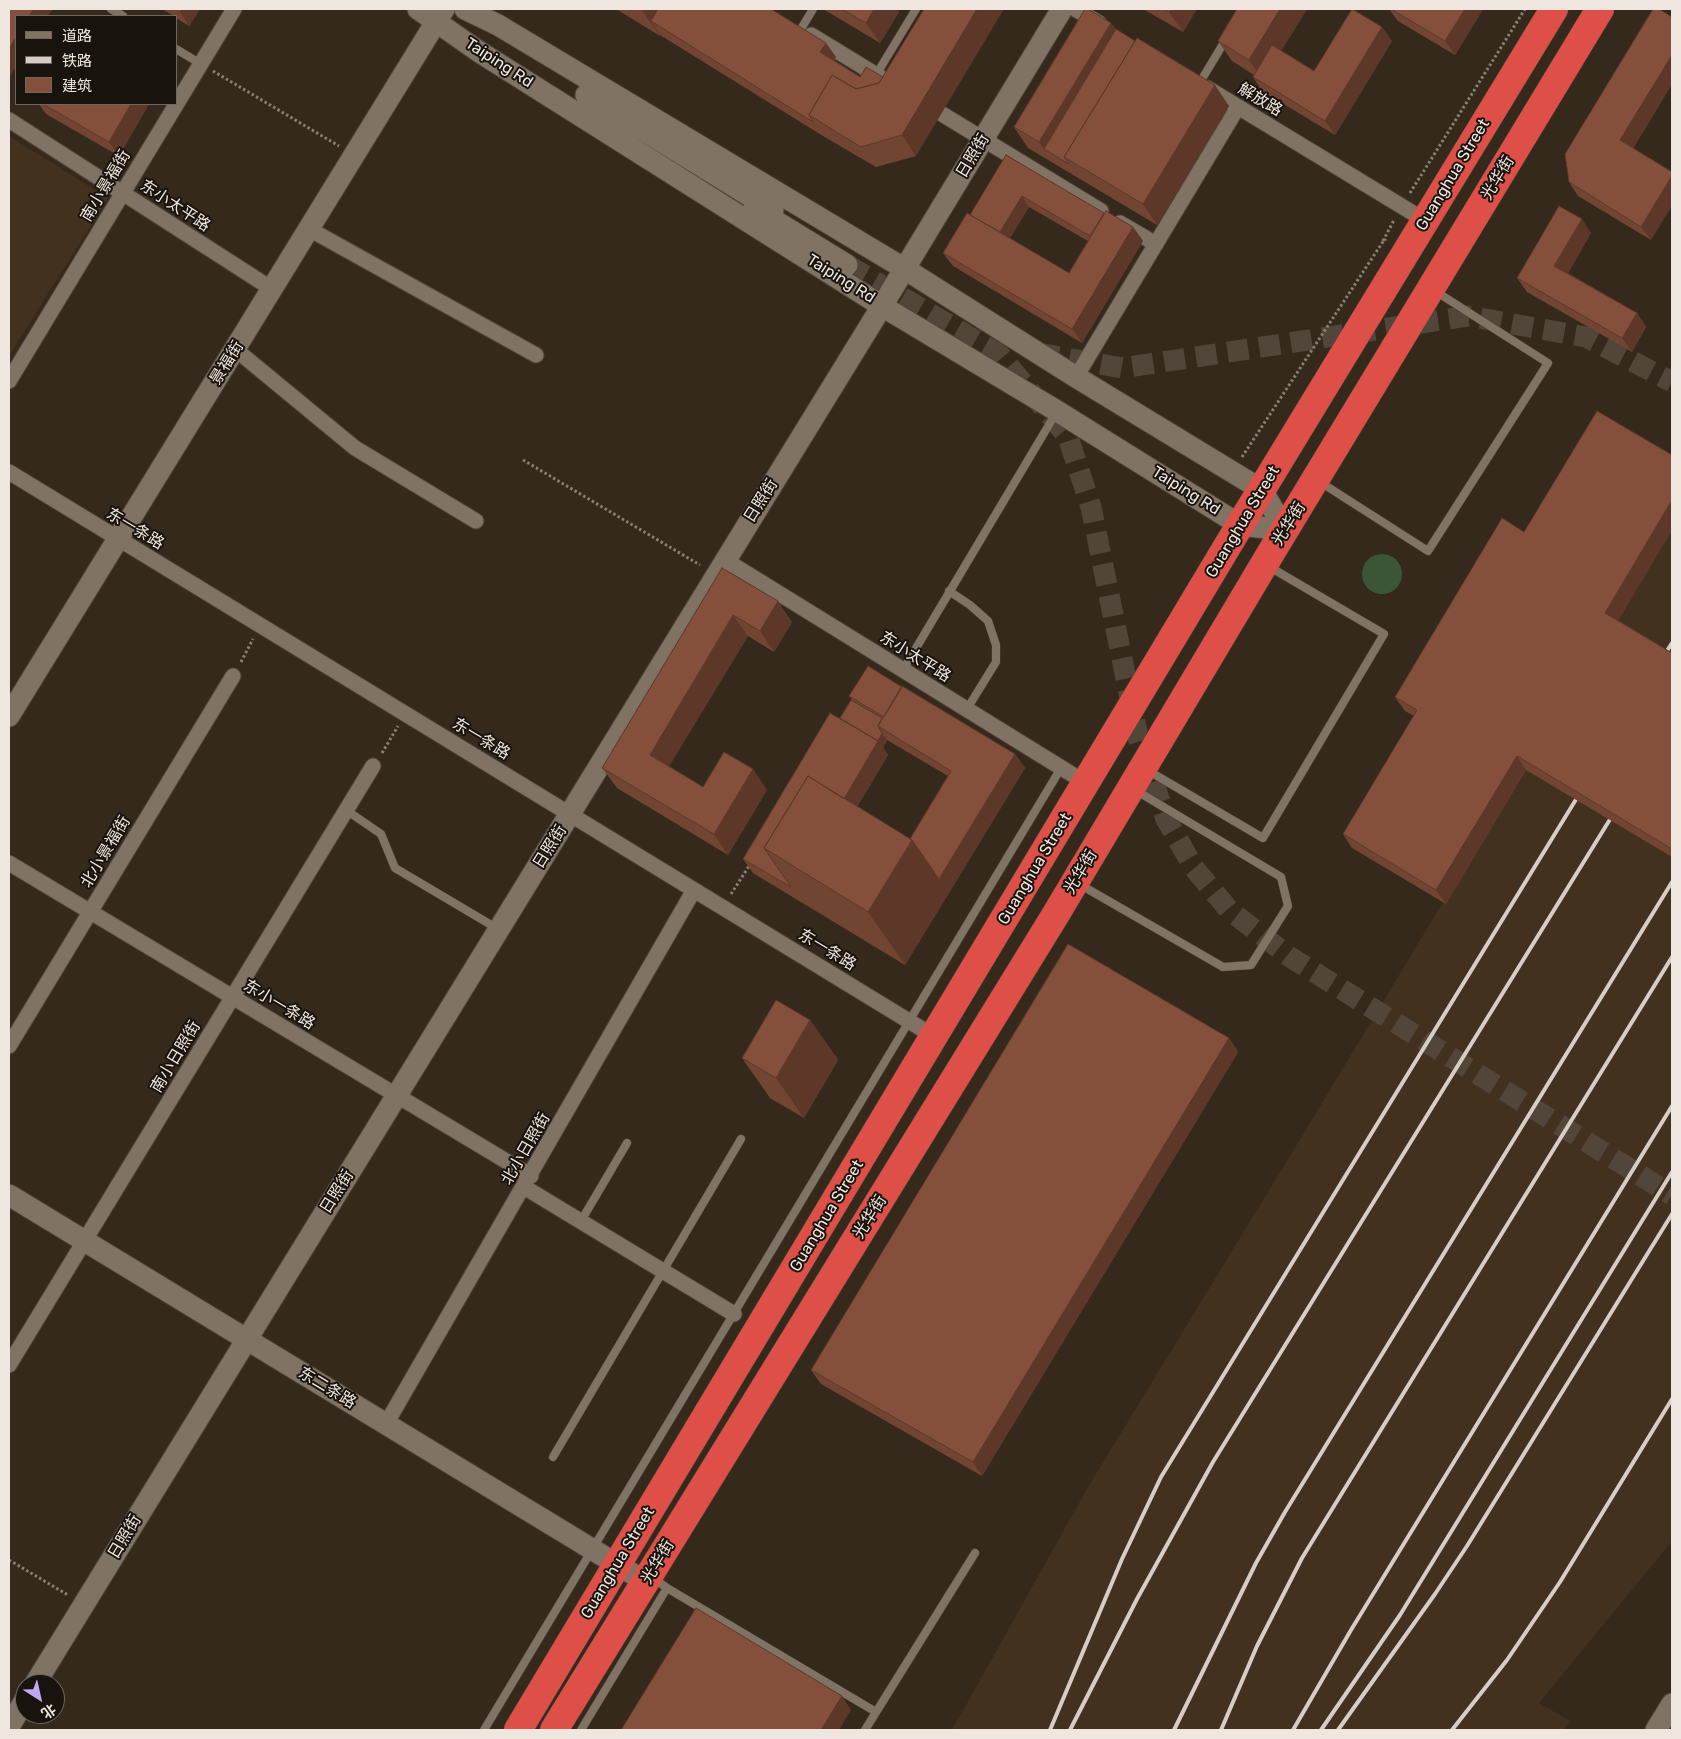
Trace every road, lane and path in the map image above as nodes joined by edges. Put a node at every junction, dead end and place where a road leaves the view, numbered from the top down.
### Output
1 (234, 9) edge
2 (418, 9) edge
3 (813, 9) edge
4 (916, 9) edge
5 (1062, 9) edge
6 (1075, 9) edge
7 (1524, 9) edge
8 (1554, 9) edge
9 (1600, 9) edge
10 (472, 12) edge
11 (441, 15) edge
12 (797, 27) joint
13 (1108, 29) edge
14 (1229, 34) edge
15 (463, 39) junction
16 (178, 49) edge
17 (201, 64) junction
18 (1183, 74) edge
19 (876, 75) junction
20 (1199, 84) junction
21 (898, 89) edge
22 (178, 102) edge
23 (176, 105) edge
24 (1238, 107) junction
25 (942, 114) dead end
26 (9, 120) edge
27 (983, 139) junction
28 (354, 156) junction
29 (122, 193) junction
30 (1402, 206) junction
31 (1426, 221) junction
32 (309, 229) junction
33 (1395, 232) dead end
34 (1382, 243) junction
35 (1156, 244) junction
36 (905, 269) junction
37 (1432, 288) junction
38 (272, 289) junction
39 (882, 306) junction
40 (235, 349) junction
41 (536, 355) dead end
42 (1076, 377) junction
43 (9, 381) edge
44 (1057, 411) junction
45 (523, 460) dead end
46 (9, 472) edge
47 (1234, 473) junction
48 (1316, 480) junction
49 (1262, 490) junction
50 (476, 521) dead end
51 (1240, 525) junction
52 (1285, 530) junction
53 (117, 538) junction
54 (1264, 563) junction
55 (720, 567) junction
56 (949, 592) junction
57 (261, 626) junction
58 (903, 670) junction
59 (233, 676) joint
60 (967, 709) junction
61 (406, 714) junction
62 (9, 716) edge
63 (373, 766) joint
64 (1061, 768) junction
65 (1137, 777) junction
66 (1086, 783) junction
67 (346, 810) junction
68 (570, 814) junction
69 (753, 859) edge
70 (9, 863) edge
71 (1075, 882) junction
72 (694, 890) junction
73 (723, 908) junction
74 (90, 912) junction
75 (498, 929) junction
76 (232, 998) junction
77 (909, 1021) junction
78 (935, 1037) junction
79 (9, 1046) edge
80 (396, 1096) junction
81 (741, 1139) dead end
82 (627, 1143) dead end
83 (527, 1181) junction
84 (9, 1195) edge
85 (581, 1221) junction
86 (85, 1241) junction
87 (663, 1271) junction
88 (734, 1314) junction
89 (246, 1339) junction
90 (9, 1365) edge
91 (386, 1424) junction
92 (553, 1457) dead end
93 (592, 1550) junction
94 (975, 1553) dead end
95 (9, 1560) edge
96 (617, 1565) junction
97 (654, 1582) junction
98 (84, 1605) junction
99 (41, 1674) edge
100 (1672, 1704) edge
101 (876, 1712) junction
102 (484, 1730) edge
103 (518, 1730) edge
104 (554, 1730) edge
105 (581, 1730) edge
106 (865, 1730) edge
107 (1656, 1730) edge

1 - 17 street, 南小景福街
2 - 11 street, Taiping Rd
3 - 12 lane
4 - 19 lane
5 - 27 street, 日照街
6 - 13 street
7 - 30 path
8 - 31 highway, Guanghua Street
9 - 37 highway, 光华街
10 - 15 street
10 - 36 street, Taiping Rd
11 - 15 street, Taiping Rd
11 - 28 street, 景福街
12 - 19 street
14 - 20 lane
15 - 39 street, Taiping Rd
16 - 17 lane
17 - 22 street, 南小景福街
17 - 28 path
18 - 20 street, 解放路
19 - 21 street
20 - 24 street, 解放路
23 - 29 street, 南小景福街
24 - 30 street, 解放路
24 - 35 street
25 - 27 street
26 - 29 street, 东小太平路
27 - 35 street
27 - 36 street, 日照街
28 - 32 street, 景福街
29 - 38 street, 东小太平路
29 - 43 street, 南小景福街
30 - 31 street, 解放路
30 - 34 path
31 - 49 highway, Guanghua Street
32 - 38 street, 景福街
32 - 41 street
33 - 34 path
34 - 47 path
35 - 42 street
36 - 39 street, 日照街
36 - 42 street, Taiping Rd
37 - 48 highway, 光华街
37 - 48 lane
38 - 40 street, 景福街
39 - 44 street, Taiping Rd
39 - 55 street, 日照街
40 - 50 street
40 - 53 street, 景福街
42 - 47 street, Taiping Rd
44 - 51 street, Taiping Rd
44 - 56 lane
45 - 55 path
46 - 53 street, 东一条路
47 - 49 street, Taiping Rd
48 - 52 highway, 光华街
49 - 51 highway, Guanghua Street
49 - 52 street, Taiping Rd
51 - 52 street, Taiping Rd
51 - 66 highway, Guanghua Street
52 - 54 highway, 光华街
53 - 57 street, 东一条路
53 - 62 street, 景福街
54 - 65 highway, 光华街
54 - 65 lane
55 - 58 street, 东小太平路
55 - 68 street, 日照街
56 - 58 lane
56 - 60 lane
57 - 59 path
57 - 61 street, 东一条路
58 - 60 street, 东小太平路
59 - 74 street, 北小景福街
60 - 64 street, 东小太平路
61 - 63 path
61 - 68 street, 东一条路
63 - 67 street, 南小日照街
64 - 66 street, 东小太平路
64 - 77 lane
65 - 71 highway, 光华街
65 - 71 lane
66 - 78 highway, Guanghua Street
67 - 75 lane
67 - 76 street, 南小日照街
68 - 72 street, 东一条路
68 - 75 street, 日照街
69 - 73 path
70 - 74 street, 东小一条路
71 - 97 highway, 光华街
72 - 73 street, 东一条路
72 - 83 street, 北小日照街
73 - 77 street, 东一条路
74 - 76 street, 东小一条路
74 - 79 street, 北小景福街
75 - 80 street, 日照街
76 - 80 street, 东小一条路
76 - 86 street, 南小日照街
77 - 78 street, 东一条路
77 - 88 lane
78 - 96 highway, Guanghua Street
80 - 83 street, 东小一条路
80 - 89 street, 日照街
81 - 87 lane
82 - 85 lane
83 - 85 street, 东小一条路
83 - 91 street, 北小日照街
84 - 86 street, 东二条路
85 - 87 street, 东小一条路
86 - 89 street, 东二条路
86 - 90 street, 南小日照街
87 - 88 street, 东小一条路
87 - 92 lane
88 - 93 lane
89 - 91 street, 东二条路
89 - 98 street, 日照街
91 - 93 street, 东二条路
93 - 96 street, 东二条路
93 - 102 lane
94 - 101 lane
95 - 98 path
96 - 97 street, 东二条路
96 - 103 highway, Guanghua Street
97 - 101 lane
97 - 104 highway, 光华街
97 - 105 lane
98 - 99 street, 日照街
100 - 107 street
101 - 106 lane

